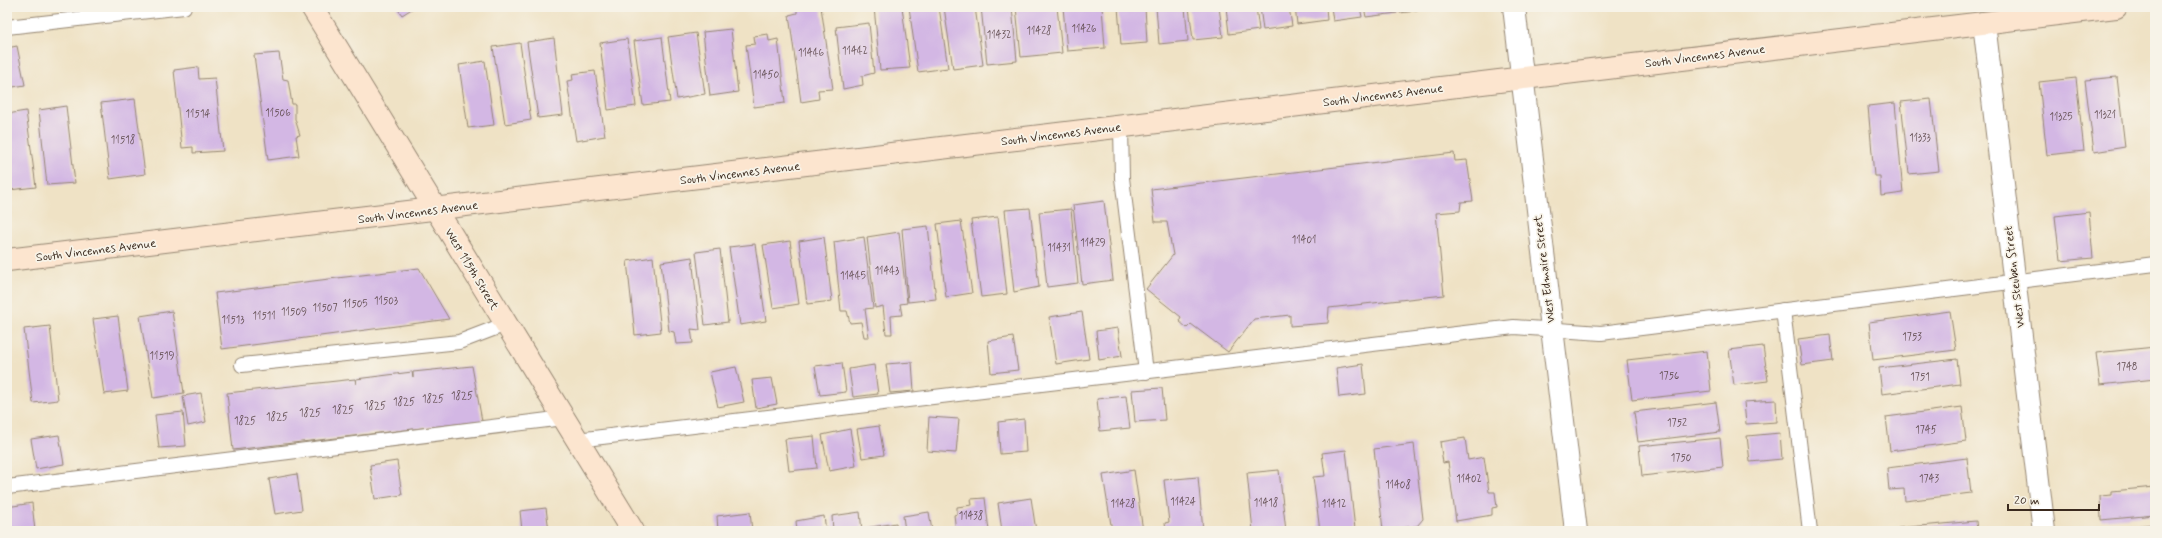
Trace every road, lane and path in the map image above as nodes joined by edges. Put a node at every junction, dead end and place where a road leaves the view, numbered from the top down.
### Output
1 (184, 7) edge
2 (312, 7) edge
3 (1514, 7) edge
4 (2116, 7) edge
5 (1984, 23) junction
6 (7, 26) edge
7 (1521, 79) junction
8 (1121, 127) junction
9 (436, 209) junction
10 (7, 260) edge
11 (2155, 264) edge
12 (2014, 281) junction
13 (1782, 310) junction
14 (506, 324) junction
15 (1551, 329) junction
16 (242, 365) dead end
17 (1146, 372) junction
18 (564, 418) junction
19 (577, 440) junction
20 (7, 487) edge
21 (633, 531) edge
22 (1576, 531) edge
23 (1810, 531) edge
24 (2044, 531) edge

1 - 6 lane
2 - 9 main road, West 115th Street
3 - 7 street, West Edmaire Street
4 - 5 main road, South Vincennes Avenue
5 - 7 main road, South Vincennes Avenue
5 - 12 street, West Steuben Street
7 - 8 main road, South Vincennes Avenue
7 - 15 street, West Edmaire Street
8 - 9 main road, South Vincennes Avenue
8 - 17 lane
9 - 10 main road, South Vincennes Avenue
9 - 14 main road, West 115th Street
11 - 12 lane
12 - 13 lane
12 - 24 street, West Steuben Street
13 - 15 lane
13 - 23 lane
14 - 16 lane
14 - 18 main road, West 115th Street
15 - 17 lane
15 - 22 street, West Edmaire Street
17 - 19 lane
18 - 19 main road, West 115th Street
18 - 20 lane
19 - 21 main road, West 115th Street

